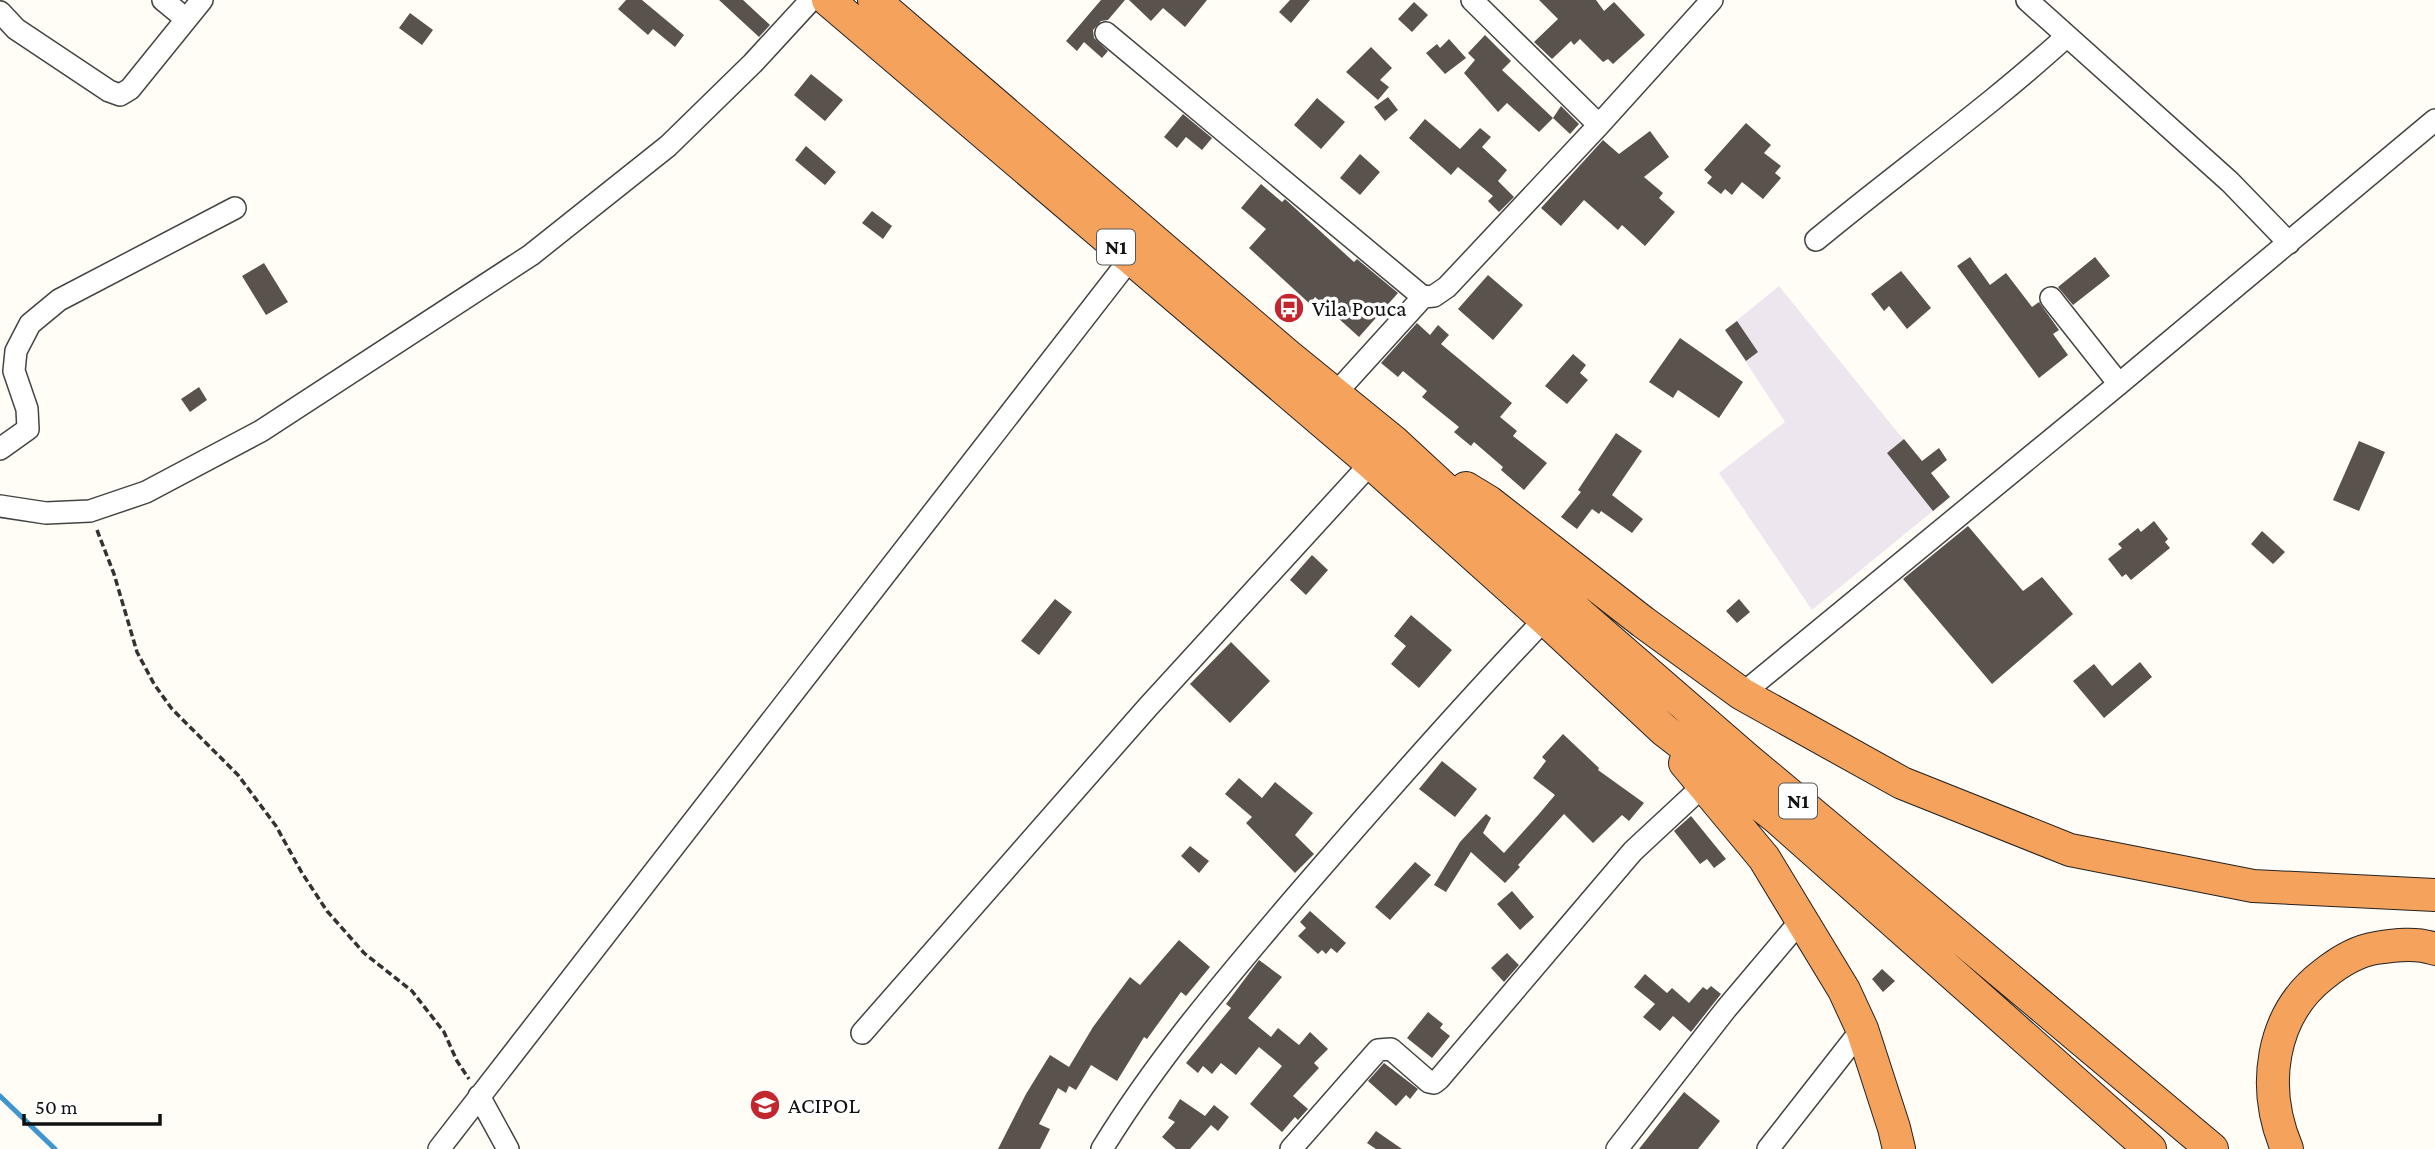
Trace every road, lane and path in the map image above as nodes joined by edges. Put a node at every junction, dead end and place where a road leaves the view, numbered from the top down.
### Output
1 (163, 0) edge
2 (202, 0) edge
3 (811, 0) edge
4 (828, 0) edge
5 (874, 0) edge
6 (1472, 0) edge
7 (1712, 0) edge
8 (2027, 0) edge
9 (0, 12) edge
10 (186, 19) junction
11 (1106, 33) dead end
12 (2067, 36) junction
13 (2435, 120) edge
14 (1599, 125) junction
15 (235, 208) dead end
16 (1816, 240) dead end
17 (2289, 243) junction
18 (1130, 259) junction
19 (1423, 297) junction
20 (2051, 298) dead end
21 (2119, 384) junction
22 (1335, 394) junction
23 (1394, 442) junction
24 (0, 449) edge
25 (1371, 463) junction
26 (0, 506) edge
27 (90, 511) junction
28 (1545, 619) junction
29 (1742, 694) junction
30 (1664, 730) junction
31 (1703, 786) junction
32 (2435, 895) edge
33 (1802, 919) junction
34 (2435, 949) edge
35 (1862, 1029) junction
36 (862, 1033) dead end
37 (479, 1096) junction
38 (1107, 1147) edge
39 (439, 1149) edge
40 (508, 1149) edge
41 (1291, 1149) edge
42 (1617, 1149) edge
43 (1768, 1149) edge
44 (1899, 1149) edge
45 (2150, 1149) edge
46 (2212, 1149) edge
47 (2287, 1149) edge

1 - 10 street
2 - 10 street
3 - 27 street
4 - 18 highway, N1
5 - 22 highway, N1
6 - 14 street
7 - 14 street
8 - 12 street
9 - 10 street
11 - 19 street
12 - 16 street
12 - 17 street
13 - 17 street
14 - 19 street
15 - 24 street
17 - 21 street
18 - 25 highway, N1
18 - 37 street
19 - 22 street
20 - 21 street
21 - 29 street
22 - 23 highway, N1
23 - 29 highway
23 - 46 highway, N1
25 - 28 highway, N1
25 - 36 street
26 - 27 street
27 - 37 path
28 - 30 highway, N1
28 - 38 street
29 - 32 highway
30 - 31 highway
30 - 45 highway, N1
31 - 33 highway
31 - 41 street
33 - 35 highway
33 - 42 street
34 - 47 highway
35 - 43 street
35 - 44 highway
37 - 39 street
37 - 40 street

